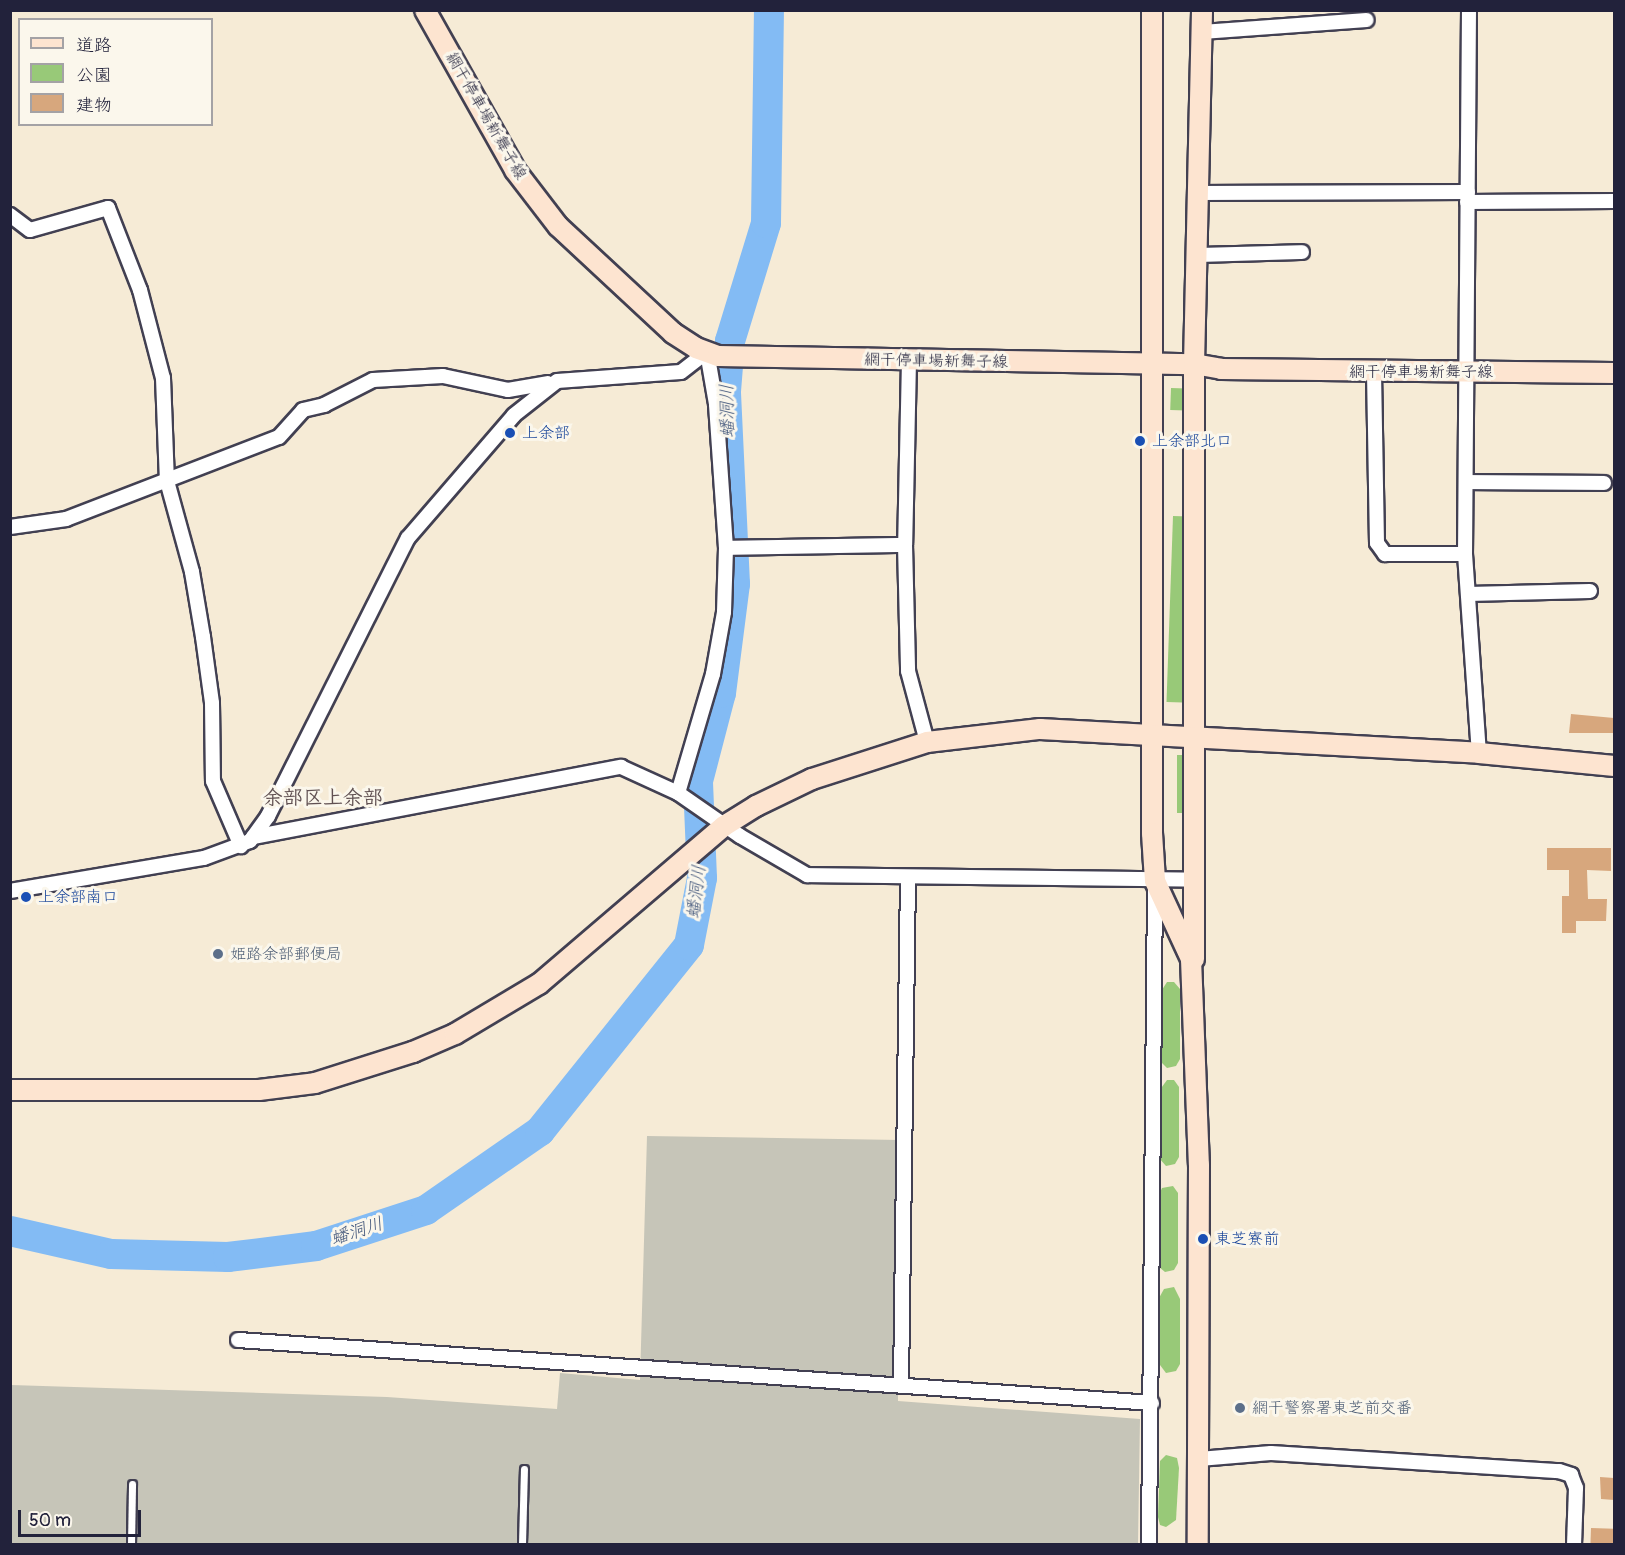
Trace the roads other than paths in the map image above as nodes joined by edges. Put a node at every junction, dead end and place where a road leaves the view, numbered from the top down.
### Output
1 (425, 10) edge
2 (1152, 10) edge
3 (1202, 10) edge
4 (1469, 10) edge
5 (1367, 20) dead end
6 (1202, 32) junction
7 (1197, 193) junction
8 (1467, 197) junction
9 (1614, 201) edge
10 (10, 215) edge
11 (1302, 252) dead end
12 (1197, 255) junction
13 (719, 355) junction
14 (909, 360) junction
15 (1149, 364) junction
16 (1194, 364) junction
17 (1374, 372) junction
18 (1467, 372) junction
19 (1614, 373) edge
20 (557, 381) junction
21 (167, 481) junction
22 (1467, 482) junction
23 (1604, 483) dead end
24 (10, 527) edge
25 (905, 545) junction
26 (726, 548) junction
27 (1466, 554) junction
28 (1590, 591) dead end
29 (1468, 594) junction
30 (1150, 735) junction
31 (1194, 735) junction
32 (927, 742) junction
33 (1479, 753) junction
34 (1614, 766) edge
35 (678, 794) junction
36 (732, 831) junction
37 (254, 837) junction
38 (241, 846) junction
39 (908, 878) junction
40 (1196, 880) junction
41 (1155, 881) junction
42 (10, 891) edge
43 (1192, 1004) junction
44 (10, 1090) edge
45 (238, 1340) dead end
46 (900, 1384) junction
47 (1152, 1403) junction
48 (1199, 1459) junction
49 (524, 1469) dead end
50 (132, 1484) dead end
51 (131, 1545) edge
52 (522, 1545) edge
53 (1149, 1545) edge
54 (1198, 1545) edge
55 (1574, 1545) edge

1 - 13 street, 網干停車場新舞子線
2 - 15 street
3 - 6 street
4 - 8 street
5 - 6 street
6 - 7 street
7 - 8 street
7 - 12 street
8 - 9 street
8 - 18 street
10 - 21 street
11 - 12 street
12 - 16 street
13 - 14 street, 網干停車場新舞子線
13 - 20 street
13 - 26 street
14 - 15 street, 網干停車場新舞子線
14 - 25 street
15 - 16 street, 網干停車場新舞子線
15 - 30 street
16 - 17 street, 網干停車場新舞子線
16 - 31 street
17 - 18 street, 網干停車場新舞子線
17 - 27 street
18 - 19 street, 網干停車場新舞子線
18 - 22 street
20 - 21 street
20 - 37 street
21 - 24 street
21 - 38 street
22 - 23 street
22 - 27 street
25 - 26 street
25 - 32 street
26 - 35 street
27 - 29 street
28 - 29 street
29 - 33 street
30 - 31 street
30 - 32 street
30 - 41 street
31 - 33 street
31 - 40 street
32 - 36 street
33 - 34 street
35 - 36 street
35 - 37 street
36 - 39 street
36 - 44 street
37 - 38 street
38 - 42 street
39 - 41 street
39 - 46 street
40 - 41 street
40 - 43 street
41 - 43 street
41 - 47 street
43 - 48 street
45 - 46 street
46 - 47 street
47 - 53 street
48 - 54 street
48 - 55 street
49 - 52 lane
50 - 51 lane

